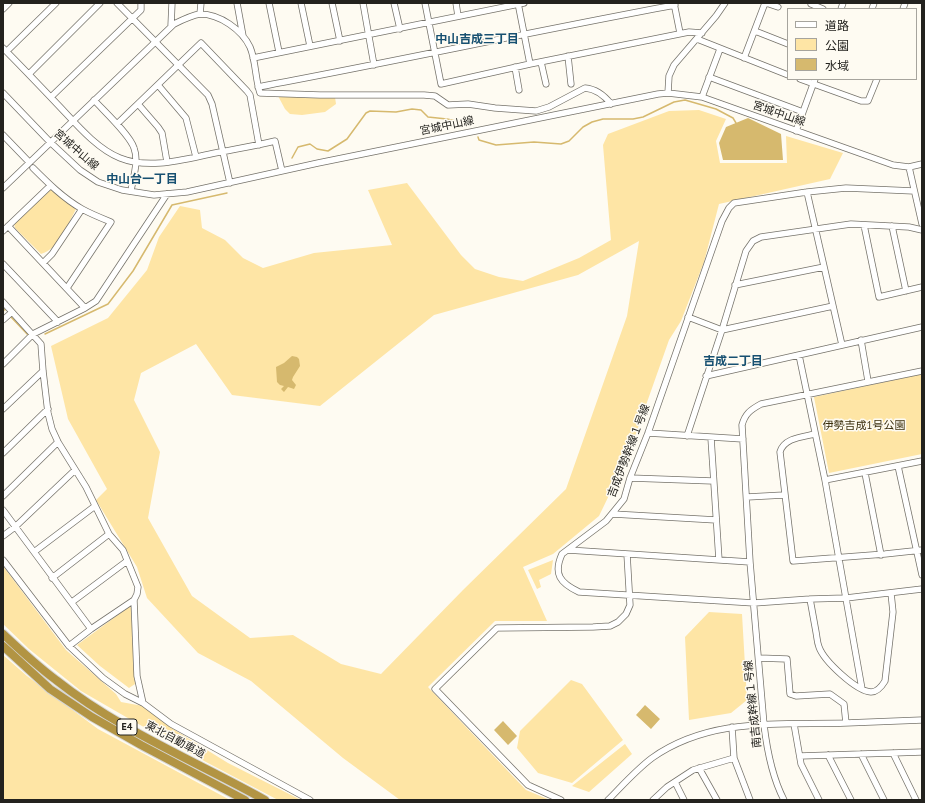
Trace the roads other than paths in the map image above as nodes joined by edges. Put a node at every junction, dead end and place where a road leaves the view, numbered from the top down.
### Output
1 (9, 3) edge
2 (56, 3) edge
3 (100, 3) edge
4 (117, 3) edge
5 (141, 3) edge
6 (172, 3) edge
7 (201, 3) edge
8 (237, 3) edge
9 (269, 3) edge
10 (301, 3) edge
11 (332, 3) edge
12 (363, 3) edge
13 (394, 3) edge
14 (425, 3) edge
15 (456, 3) edge
16 (488, 3) edge
17 (520, 3) edge
18 (726, 3) edge
19 (765, 3) edge
20 (674, 4) edge
21 (811, 4) dead end
22 (4, 7) edge
23 (778, 8) dead end
24 (821, 8) edge
25 (489, 10) junction
26 (200, 14) junction
27 (458, 16) junction
28 (132, 18) junction
29 (429, 23) junction
30 (171, 26) junction
31 (400, 29) junction
32 (755, 31) junction
33 (680, 33) junction
34 (524, 34) junction
35 (702, 34) junction
36 (369, 35) junction
37 (243, 36) junction
38 (697, 39) junction
39 (340, 40) junction
40 (155, 42) junction
41 (787, 44) edge
42 (310, 46) junction
43 (720, 49) junction
44 (5, 50) edge
45 (279, 52) junction
46 (435, 53) junction
47 (568, 56) junction
48 (253, 58) junction
49 (744, 58) junction
50 (541, 62) junction
51 (530, 64) junction
52 (374, 65) junction
53 (178, 66) junction
54 (515, 67) junction
55 (28, 74) junction
56 (787, 75) edge
57 (710, 77) junction
58 (877, 80) edge
59 (814, 82) edge
60 (546, 84) dead end
61 (572, 84) dead end
62 (158, 85) junction
63 (258, 87) junction
64 (519, 90) dead end
65 (3, 93) edge
66 (668, 93) junction
67 (50, 97) junction
68 (702, 97) junction
69 (94, 100) junction
70 (138, 104) junction
71 (611, 104) junction
72 (803, 112) junction
73 (73, 120) junction
74 (117, 124) junction
75 (796, 131) junction
76 (4, 139) edge
77 (50, 142) junction
78 (259, 145) junction
79 (223, 151) junction
80 (196, 156) junction
81 (136, 162) junction
82 (168, 162) junction
83 (922, 164) edge
84 (31, 165) junction
85 (909, 167) junction
86 (282, 171) junction
87 (230, 183) junction
88 (50, 186) junction
89 (3, 188) edge
90 (914, 191) junction
91 (131, 192) junction
92 (808, 192) junction
93 (166, 194) junction
94 (82, 209) junction
95 (921, 211) edge
96 (922, 224) edge
97 (864, 225) junction
98 (8, 226) junction
99 (892, 226) junction
100 (816, 229) junction
101 (922, 230) edge
102 (3, 231) edge
103 (43, 263) junction
104 (3, 264) edge
105 (824, 268) junction
106 (734, 285) junction
107 (922, 287) edge
108 (67, 288) junction
109 (906, 291) junction
110 (3, 302) edge
111 (833, 306) junction
112 (85, 308) junction
113 (12, 312) junction
114 (688, 317) junction
115 (3, 320) edge
116 (58, 322) junction
117 (922, 327) edge
118 (722, 330) junction
119 (33, 334) junction
120 (861, 340) junction
121 (842, 345) junction
122 (799, 355) junction
123 (3, 364) edge
124 (43, 371) junction
125 (922, 371) edge
126 (706, 376) junction
127 (868, 381) junction
128 (807, 395) junction
129 (48, 408) junction
130 (3, 409) edge
131 (648, 434) junction
132 (815, 434) junction
133 (687, 436) junction
134 (711, 438) junction
135 (743, 439) junction
136 (58, 442) junction
137 (3, 452) edge
138 (922, 461) edge
139 (898, 466) junction
140 (75, 470) junction
141 (865, 473) junction
142 (630, 478) junction
143 (825, 480) junction
144 (713, 481) junction
145 (784, 495) junction
146 (3, 496) edge
147 (747, 497) junction
148 (95, 506) junction
149 (3, 510) edge
150 (613, 514) junction
151 (716, 520) junction
152 (15, 527) junction
153 (109, 534) junction
154 (3, 536) edge
155 (568, 550) junction
156 (919, 551) edge
157 (34, 552) junction
158 (627, 554) junction
159 (881, 554) junction
160 (838, 558) junction
161 (3, 560) edge
162 (719, 560) junction
163 (128, 561) junction
164 (750, 562) junction
165 (922, 575) edge
166 (52, 578) junction
167 (922, 589) edge
168 (891, 593) junction
169 (630, 595) junction
170 (810, 598) junction
171 (846, 598) junction
172 (134, 600) junction
173 (72, 602) junction
174 (754, 603) junction
175 (91, 628) junction
176 (3, 634) edge
177 (3, 646) edge
178 (69, 646) junction
179 (759, 658) junction
180 (862, 689) junction
181 (143, 703) junction
182 (922, 720) edge
183 (846, 723) junction
184 (794, 724) junction
185 (764, 725) junction
186 (732, 727) junction
187 (922, 752) edge
188 (893, 753) junction
189 (861, 754) junction
190 (828, 755) junction
191 (800, 756) junction
192 (734, 758) junction
193 (700, 768) junction
194 (675, 782) junction
195 (245, 800) edge
196 (265, 800) edge
197 (310, 800) edge
198 (561, 800) edge
199 (608, 800) edge
200 (653, 800) edge
201 (684, 800) edge
202 (717, 800) edge
203 (750, 800) edge
204 (784, 800) edge
205 (819, 800) edge
206 (851, 800) edge
207 (884, 800) edge
208 (916, 800) edge

1 - 22 street
2 - 44 street
3 - 55 street
4 - 28 street
5 - 28 street
6 - 30 street
7 - 26 street
8 - 37 street
9 - 45 street
10 - 42 street
11 - 39 street
12 - 36 street
13 - 31 street
14 - 29 street
15 - 27 street
16 - 25 street
17 - 25 street
17 - 34 street
18 - 35 street
19 - 23 street
19 - 32 street
20 - 33 street
20 - 34 street
21 - 24 street
25 - 27 street
26 - 30 street
26 - 37 street
27 - 29 street
28 - 40 street
28 - 67 street
29 - 31 street
29 - 46 street
30 - 40 street
31 - 36 street
32 - 41 street
32 - 49 street
33 - 35 street
33 - 47 street
34 - 46 street
34 - 51 street
35 - 38 street
36 - 39 street
36 - 52 street
37 - 48 street
38 - 43 street
38 - 66 street
39 - 42 street
40 - 53 street
40 - 69 street
42 - 45 street
43 - 49 street
43 - 57 street
44 - 55 street
45 - 48 street
46 - 52 street
46 - 54 street
47 - 50 street
47 - 61 street
48 - 63 street
49 - 56 street
50 - 51 street
50 - 60 street
51 - 54 street
52 - 63 street
53 - 62 street
53 - 78 street
53 - 79 street
54 - 64 street
55 - 67 street
57 - 68 street
57 - 72 street
58 - 59 street
59 - 72 street
62 - 70 street
62 - 80 street
63 - 71 street
65 - 77 street, 宮城中山線
66 - 68 street, 宮城中山線
66 - 71 street, 宮城中山線
67 - 73 street
68 - 75 street, 宮城中山線
69 - 73 street
69 - 74 street
70 - 74 street
70 - 82 street
71 - 86 street, 宮城中山線
72 - 75 street
73 - 77 street
73 - 81 street
74 - 81 street
75 - 85 street, 宮城中山線
76 - 84 street
77 - 84 street
77 - 91 street, 宮城中山線
78 - 79 street
78 - 86 street
79 - 80 street
79 - 87 street
80 - 82 street
81 - 82 street
81 - 91 street
83 - 85 street, 宮城中山線
84 - 88 street
84 - 89 street
85 - 90 street
86 - 87 street, 宮城中山線
87 - 93 street, 宮城中山線
88 - 94 street
88 - 98 street
90 - 92 street, 吉成伊勢幹線１号線
90 - 95 street
91 - 93 street, 宮城中山線
92 - 100 street
92 - 114 street, 吉成伊勢幹線１号線
93 - 112 street
94 - 103 street
94 - 108 street
95 - 96 street
97 - 99 street
97 - 100 street
97 - 109 street
98 - 102 street
98 - 103 street
99 - 101 street
99 - 109 street
100 - 105 street
100 - 106 street
103 - 108 street
104 - 116 street
105 - 106 street
105 - 111 street
106 - 118 street
107 - 109 street
108 - 112 street
110 - 113 street
111 - 118 street
111 - 121 street
112 - 116 street
113 - 115 street
113 - 119 street
114 - 118 street
114 - 131 street, 吉成伊勢幹線１号線
116 - 119 street
117 - 120 street
118 - 126 street
119 - 123 street
119 - 124 street
120 - 121 street
120 - 127 street
121 - 122 street
122 - 126 street
122 - 128 street
124 - 129 street
124 - 130 street
125 - 127 street, 南吉成幹線１号線
126 - 133 street
127 - 128 street, 南吉成幹線１号線
128 - 132 street
128 - 135 street, 南吉成幹線１号線
129 - 136 street
129 - 137 street
131 - 133 street
131 - 142 street, 吉成伊勢幹線１号線
132 - 143 street
132 - 145 street
133 - 134 street
134 - 135 street
134 - 144 street
135 - 147 street, 南吉成幹線１号線
136 - 140 street
136 - 146 street
138 - 139 street
139 - 141 street
139 - 156 street
140 - 148 street
140 - 152 street
141 - 143 street
141 - 159 street
142 - 144 street
142 - 150 street, 吉成伊勢幹線１号線
143 - 160 street
144 - 151 street
145 - 147 street
145 - 160 street
147 - 164 street, 南吉成幹線１号線
148 - 153 street
148 - 157 street
149 - 152 street
150 - 151 street
150 - 155 street, 吉成伊勢幹線１号線
151 - 162 street
152 - 154 street
152 - 157 street
153 - 163 street
153 - 166 street
155 - 158 street
155 - 169 street, 吉成伊勢幹線１号線
156 - 159 street
156 - 165 street
157 - 166 street
158 - 162 street
158 - 169 street
159 - 160 street
160 - 171 street
161 - 178 street
162 - 164 street
163 - 172 street
163 - 173 street
164 - 174 street, 南吉成幹線１号線
166 - 173 street
167 - 168 street, 吉成伊勢幹線１号線
168 - 171 street, 吉成伊勢幹線１号線
168 - 180 street
169 - 174 street, 吉成伊勢幹線１号線
169 - 198 street
170 - 171 street, 吉成伊勢幹線１号線
170 - 174 street, 吉成伊勢幹線１号線
170 - 180 street
171 - 180 street
172 - 175 street
172 - 181 street
173 - 175 street
174 - 179 street, 南吉成幹線１号線
175 - 178 street
176 - 196 highway, 東北自動車道 / E4
177 - 195 highway, 東北自動車道 / E4
178 - 181 street
179 - 183 street
179 - 185 street, 南吉成幹線１号線
181 - 197 street
182 - 183 street
183 - 184 street
184 - 185 street
184 - 191 street
185 - 186 street
185 - 204 street, 南吉成幹線１号線
186 - 192 street
186 - 199 street
187 - 188 street
188 - 189 street
188 - 208 street
189 - 190 street
189 - 207 street
190 - 191 street
190 - 206 street
191 - 205 street
192 - 193 street
192 - 203 street
193 - 194 street
193 - 202 street
194 - 200 street
194 - 201 street

